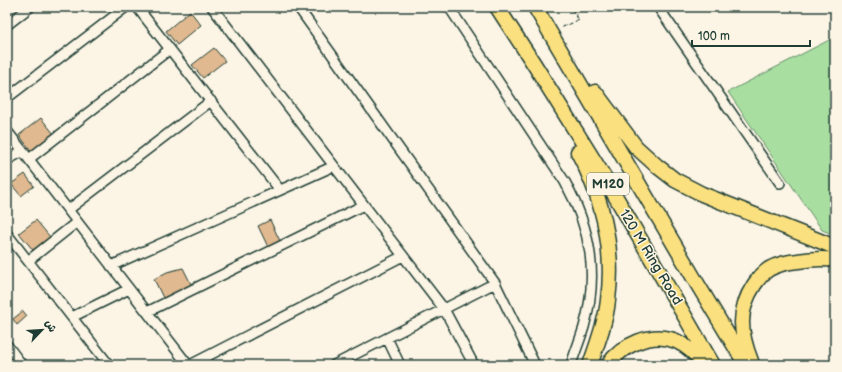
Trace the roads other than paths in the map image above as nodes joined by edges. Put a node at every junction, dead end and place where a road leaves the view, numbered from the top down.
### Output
1 (30, 7) edge
2 (126, 7) edge
3 (137, 7) edge
4 (212, 7) edge
5 (298, 7) edge
6 (449, 7) edge
7 (497, 7) edge
8 (658, 7) edge
9 (537, 10) edge
10 (7, 25) edge
11 (170, 49) junction
12 (534, 64) junction
13 (7, 98) edge
14 (211, 101) junction
15 (7, 130) edge
16 (23, 151) junction
17 (29, 159) junction
18 (7, 160) edge
19 (334, 166) junction
20 (780, 184) dead end
21 (280, 190) junction
22 (364, 205) junction
23 (68, 210) junction
24 (78, 222) junction
25 (7, 234) edge
26 (835, 247) edge
27 (403, 256) junction
28 (835, 260) edge
29 (28, 261) junction
30 (111, 266) junction
31 (495, 283) junction
32 (129, 289) junction
33 (444, 309) junction
34 (147, 312) junction
35 (72, 317) junction
36 (387, 338) junction
37 (7, 346) edge
38 (22, 365) edge
39 (109, 365) edge
40 (189, 365) edge
41 (334, 365) edge
42 (400, 365) edge
43 (474, 365) edge
44 (535, 365) edge
45 (571, 365) edge
46 (590, 365) edge
47 (608, 365) edge
48 (704, 365) edge
49 (713, 365) edge
50 (746, 365) edge
51 (753, 365) edge

1 - 10 street
2 - 13 street
3 - 11 street
4 - 19 street
5 - 31 street
6 - 45 street
7 - 12 highway, 120 M Ring Road / M120
8 - 20 street
9 - 26 highway
9 - 50 highway, 120 M Ring Road / M120
11 - 14 street
11 - 17 street
12 - 46 highway
12 - 49 highway, 120 M Ring Road / M120
14 - 21 street
14 - 23 street
15 - 16 street
16 - 17 street
16 - 18 street
17 - 23 street
19 - 21 street
19 - 22 street
21 - 30 street
22 - 27 street
22 - 34 street
23 - 24 street
24 - 29 street
24 - 30 street
25 - 29 street
27 - 33 street
27 - 40 street
28 - 51 highway
29 - 35 street
30 - 32 street
31 - 33 street
31 - 44 street
32 - 34 street
32 - 35 street
33 - 36 street
33 - 43 street
34 - 40 street
35 - 39 street
36 - 41 street
36 - 42 street
37 - 38 street
47 - 48 highway

